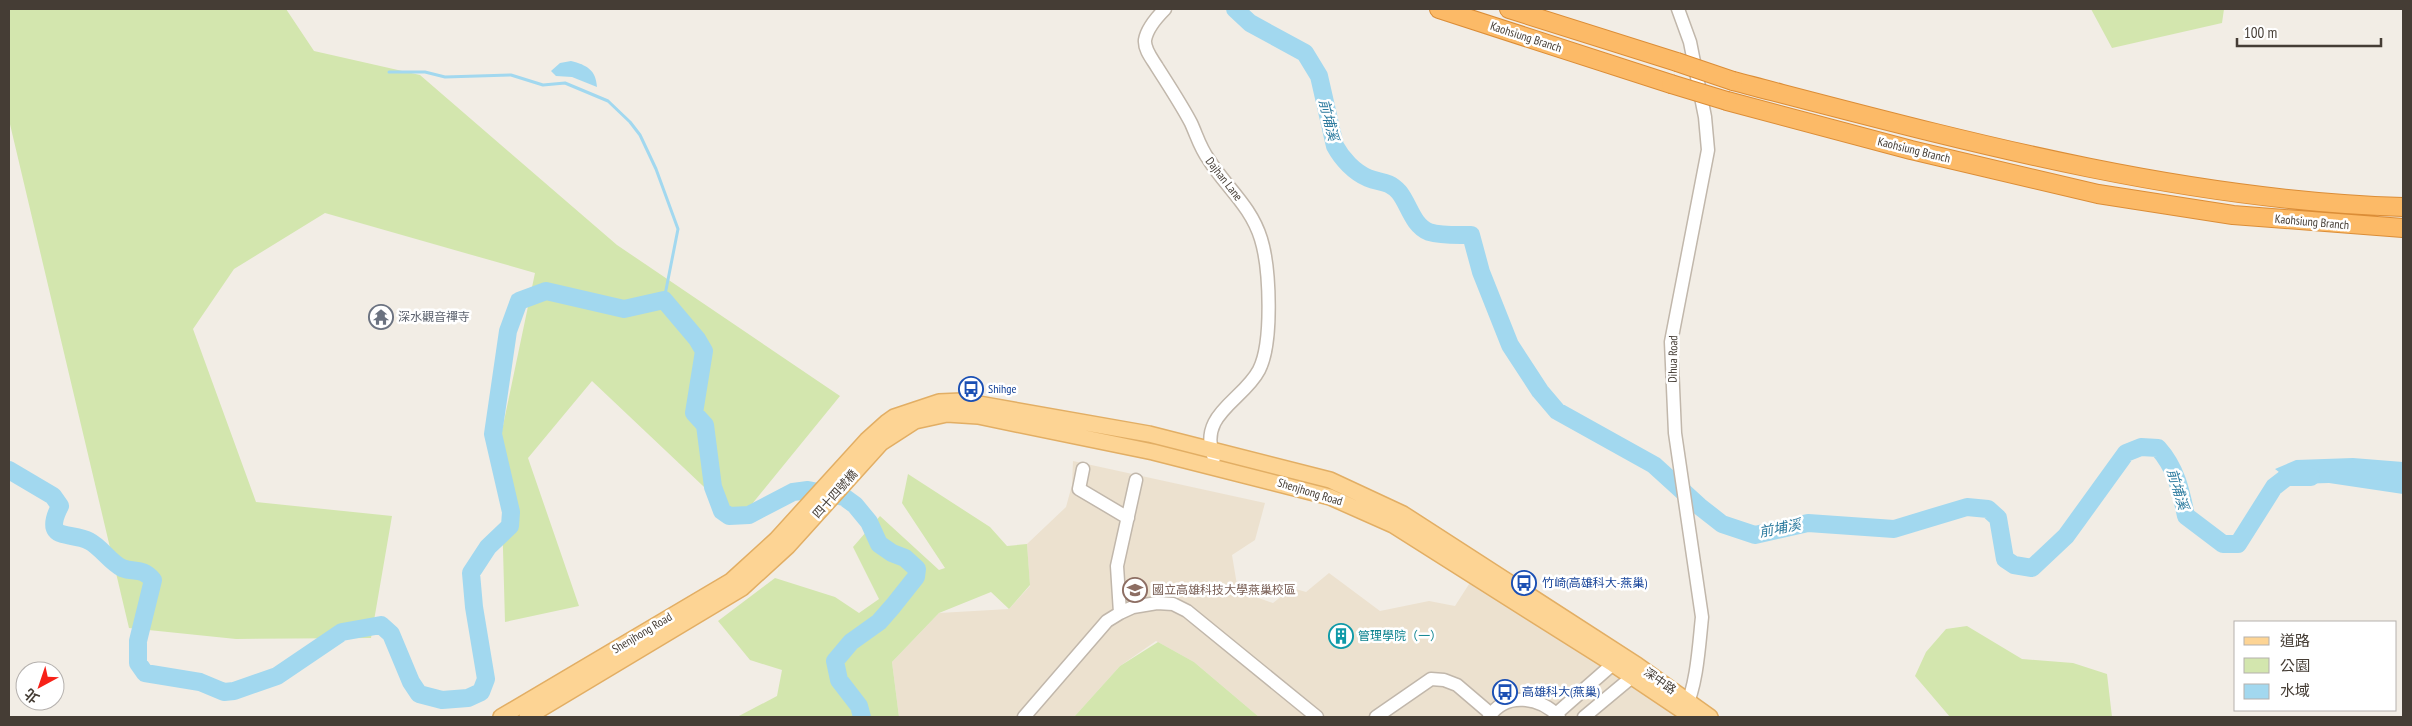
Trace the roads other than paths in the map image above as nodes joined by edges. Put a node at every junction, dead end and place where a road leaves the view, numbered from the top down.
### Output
1 (1165, 9) edge
2 (1439, 9) edge
3 (1509, 9) edge
4 (1678, 9) edge
5 (2403, 207) edge
6 (2403, 228) edge
7 (874, 441) junction
8 (1210, 444) junction
9 (1217, 467) junction
10 (1083, 469) dead end
11 (1136, 480) dead end
12 (1128, 518) junction
13 (782, 543) junction
14 (1120, 613) junction
15 (1613, 664) junction
16 (1631, 669) junction
17 (1688, 710) edge
18 (1490, 716) edge
19 (1558, 716) edge
20 (501, 717) edge
21 (527, 717) edge
22 (1024, 717) edge
23 (1317, 717) edge
24 (1376, 717) edge
25 (1584, 717) edge
26 (1710, 717) edge

1 - 8 street, Dajhan Lane
2 - 6 highway, Kaohsiung Branch, bridge
3 - 5 highway, Kaohsiung Branch, bridge
4 - 17 street, Dihua Road
7 - 8 main road, Shenjhong Road
7 - 9 main road, Shenjhong Road
7 - 13 main road, 四十四號橋
8 - 9 street
8 - 16 main road, Shenjhong Road
9 - 15 main road, Shenjhong Road
10 - 12 street
11 - 12 street
12 - 14 street
13 - 20 main road, Shenjhong Road
13 - 21 main road, Shenjhong Road
14 - 22 street
14 - 23 street
15 - 16 main road, Shenjhong Road
15 - 19 street
16 - 17 main road, 深中路
16 - 25 street
17 - 26 main road
18 - 19 street
18 - 24 street

